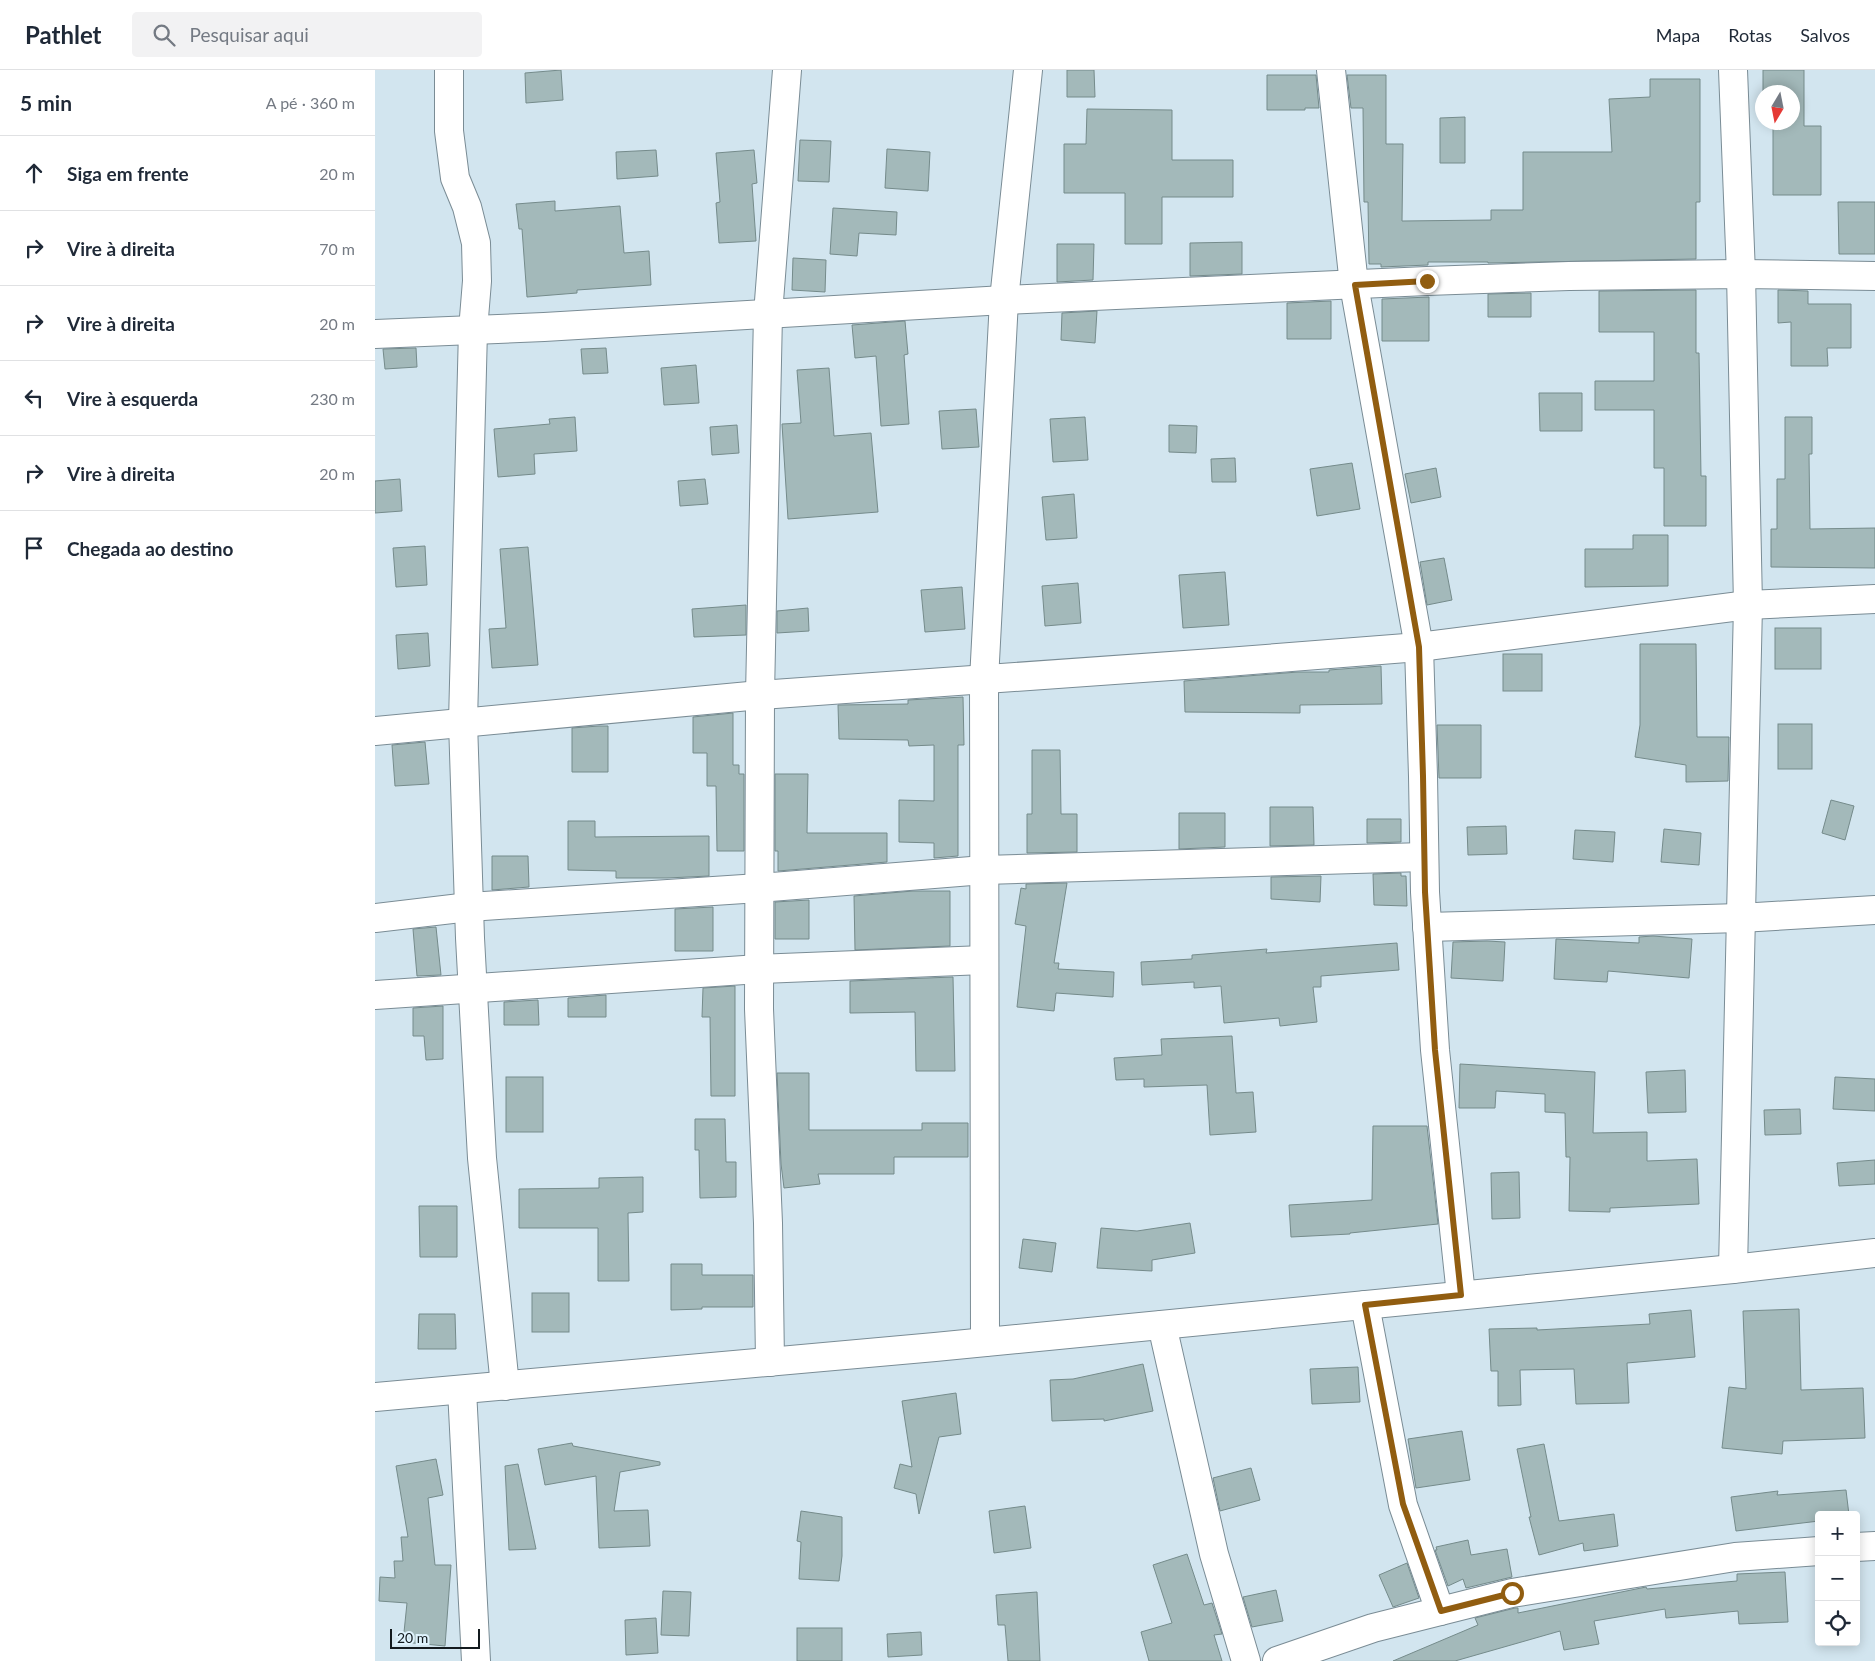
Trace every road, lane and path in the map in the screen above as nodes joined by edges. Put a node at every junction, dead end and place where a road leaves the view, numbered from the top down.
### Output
1 (449, 70) edge
2 (787, 70) edge
3 (1028, 70) edge
4 (1331, 70) edge
5 (1733, 70) edge
6 (1741, 274) junction
7 (1875, 276) edge
8 (1355, 285) junction
9 (1004, 300) junction
10 (768, 314) junction
11 (473, 330) junction
12 (375, 334) edge
13 (1875, 599) edge
14 (1747, 605) junction
15 (1419, 647) junction
16 (984, 680) junction
17 (759, 695) junction
18 (463, 722) junction
19 (375, 731) edge
20 (1425, 857) junction
21 (984, 870) junction
22 (759, 888) junction
23 (469, 907) junction
24 (1875, 910) edge
25 (375, 918) edge
26 (1740, 918) junction
27 (1427, 927) junction
28 (984, 960) junction
29 (759, 969) junction
30 (472, 987) junction
31 (375, 995) edge
32 (1875, 1253) edge
33 (1733, 1269) junction
34 (1461, 1295) junction
35 (1365, 1305) junction
36 (1162, 1325) junction
37 (985, 1342) junction
38 (770, 1362) junction
39 (505, 1386) junction
40 (462, 1390) junction
41 (375, 1398) edge
42 (1875, 1546) edge
43 (1860, 1548) edge
44 (1815, 1550) edge
45 (1441, 1611) junction
46 (476, 1661) edge
47 (1246, 1661) edge
48 (1277, 1661) edge

1 - 11 street
2 - 10 street
3 - 9 street
4 - 8 street
5 - 6 street
6 - 7 street
6 - 8 street
6 - 14 street
8 - 9 street
8 - 15 street
9 - 10 street
9 - 16 street
10 - 11 street
10 - 17 street
11 - 12 street
11 - 18 street
13 - 14 street
14 - 15 street
14 - 26 street
15 - 16 street
15 - 20 street
16 - 17 street
16 - 21 street
17 - 18 street
17 - 22 street
18 - 19 street
18 - 23 street
20 - 21 street
20 - 27 street
21 - 22 street
21 - 28 street
22 - 23 street
22 - 29 street
23 - 25 street
23 - 30 street
24 - 26 street
26 - 27 street
26 - 33 street
27 - 34 street
28 - 29 street
28 - 37 street
29 - 30 street
29 - 38 street
30 - 31 street
30 - 39 street
32 - 33 street
33 - 34 street
34 - 35 street
35 - 36 street
35 - 45 street
36 - 37 street
36 - 47 street
37 - 38 street
38 - 39 street
39 - 40 street
40 - 41 street
40 - 46 street
42 - 43 street
44 - 45 street
45 - 48 street

